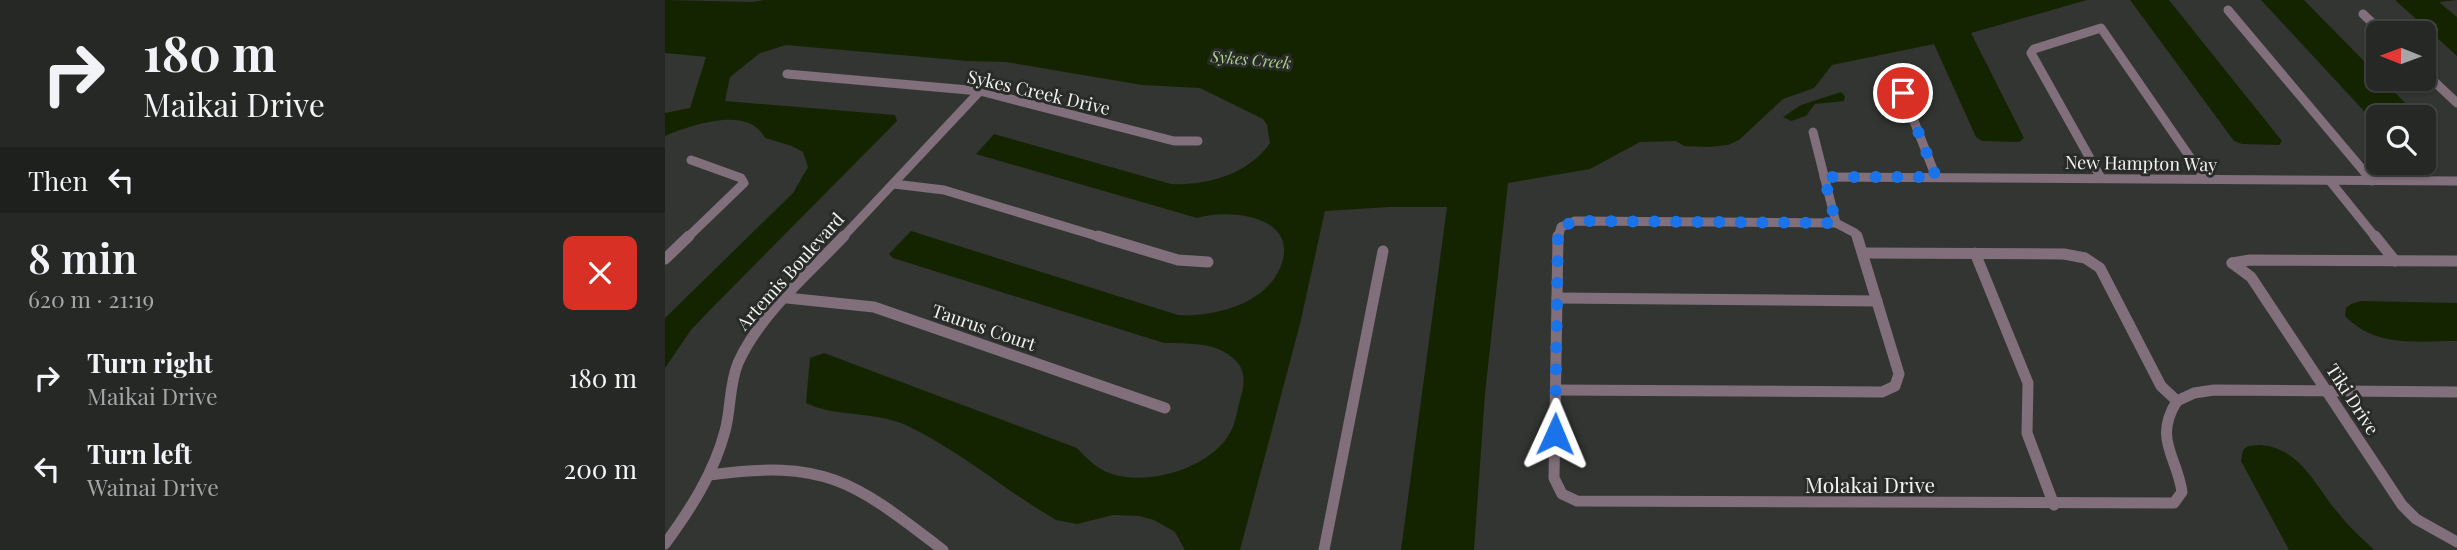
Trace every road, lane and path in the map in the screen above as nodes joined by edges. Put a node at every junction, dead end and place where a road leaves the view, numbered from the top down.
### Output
1 (2228, 10) dead end
2 (2363, 14) dead end
3 (2370, 21) edge
4 (787, 74) dead end
5 (2436, 83) edge
6 (979, 91) junction
7 (1903, 93) dead end
8 (2457, 103) edge
9 (1813, 132) dead end
10 (1198, 141) dead end
11 (691, 160) dead end
12 (1824, 177) junction
13 (1936, 177) junction
14 (2101, 178) junction
15 (2205, 179) junction
16 (2330, 181) junction
17 (2372, 181) junction
18 (2457, 181) edge
19 (894, 184) junction
20 (1836, 223) junction
21 (1383, 251) dead end
22 (1864, 253) junction
23 (1975, 253) junction
24 (665, 259) edge
25 (2395, 261) junction
26 (2457, 261) edge
27 (1208, 262) dead end
28 (787, 298) junction
29 (1557, 298) junction
30 (1877, 301) junction
31 (1556, 390) junction
32 (2327, 391) junction
33 (2457, 392) edge
34 (2177, 401) junction
35 (1165, 408) dead end
36 (709, 475) junction
37 (2054, 505) junction
38 (2457, 542) edge
39 (665, 544) edge
40 (943, 550) edge
41 (1324, 550) edge

1 - 17 street
2 - 3 street
4 - 6 street, Sykes Creek Drive
5 - 8 street
6 - 10 street, Sykes Creek Drive
6 - 19 street, Artemis Boulevard
7 - 13 street
9 - 12 street
11 - 24 street
12 - 13 street, New Hampton Way
12 - 20 street
13 - 14 street, New Hampton Way
14 - 15 street, New Hampton Way
14 - 15 street
15 - 16 street, New Hampton Way
16 - 17 street, New Hampton Way
16 - 25 street
17 - 18 street, New Hampton Way
19 - 27 street
19 - 28 street, Artemis Boulevard
20 - 22 street
20 - 29 street
21 - 41 street
22 - 23 street
22 - 30 street
23 - 34 street
23 - 37 street
25 - 26 street
25 - 32 street, Tiki Drive
28 - 35 street, Taurus Court
28 - 36 street, Artemis Boulevard
29 - 30 street
29 - 31 street
30 - 31 street
31 - 37 street, Molakai Drive
32 - 33 street
32 - 34 street
32 - 38 street, Tiki Drive
34 - 37 street, Molakai Drive
36 - 39 street, Artemis Boulevard
36 - 40 street

